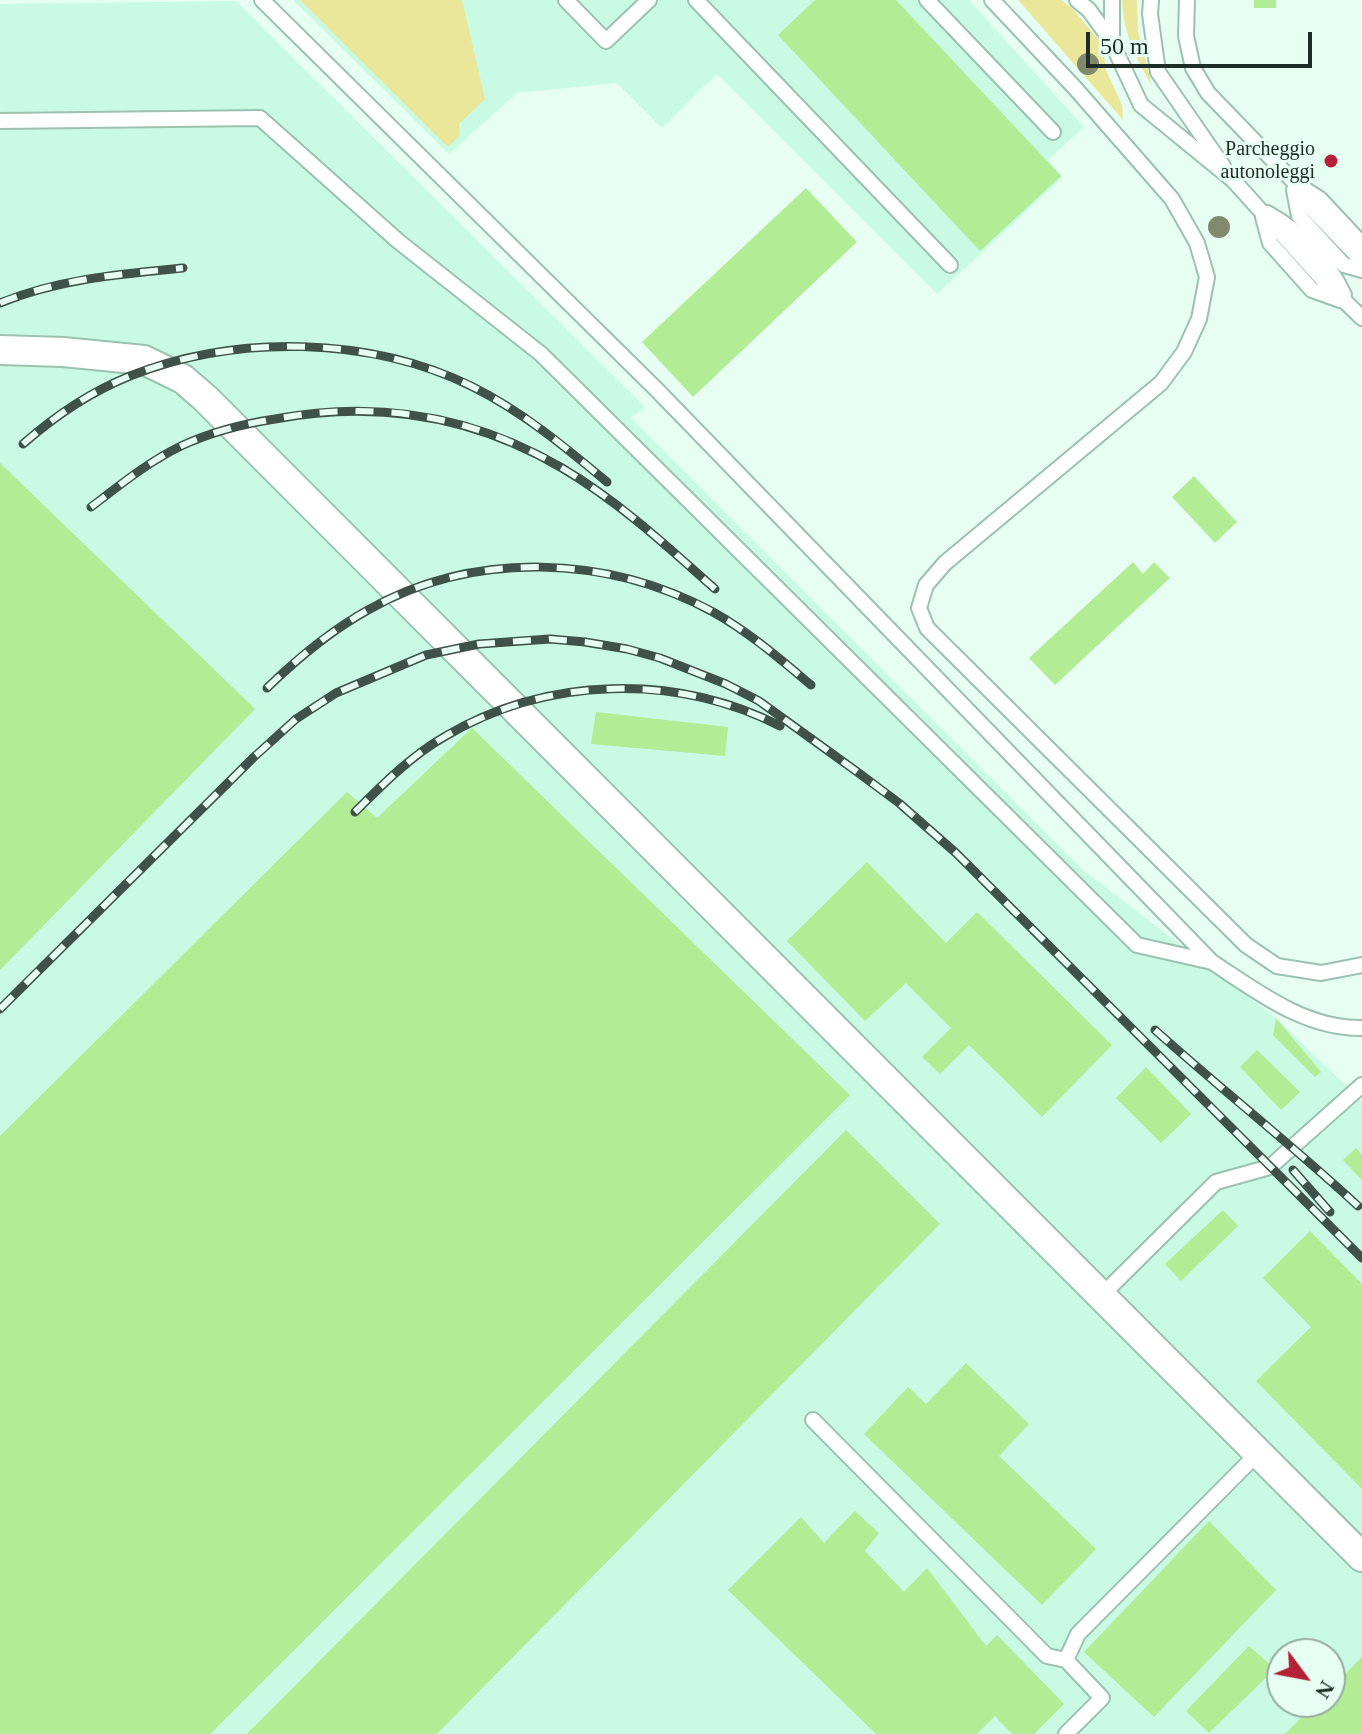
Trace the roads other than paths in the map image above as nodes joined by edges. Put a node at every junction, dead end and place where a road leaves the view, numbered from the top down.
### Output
1 (262, 0) edge
2 (566, 0) edge
3 (649, 0) edge
4 (696, 0) edge
5 (927, 0) edge
6 (992, 0) edge
7 (1077, 0) edge
8 (1112, 0) edge
9 (1151, 0) edge
10 (1187, 0) edge
11 (1112, 43) junction
12 (0, 121) edge
13 (1053, 132) dead end
14 (1233, 180) junction
15 (1293, 181) junction
16 (1261, 209) junction
17 (1362, 244) edge
18 (1362, 261) edge
19 (950, 265) dead end
20 (1362, 270) edge
21 (1348, 303) junction
22 (1362, 318) edge
23 (0, 350) edge
24 (1212, 962) junction
25 (1362, 965) edge
26 (1362, 1028) edge
27 (1362, 1085) edge
28 (1100, 1297) junction
29 (813, 1420) dead end
30 (1258, 1453) junction
31 (1362, 1557) edge
32 (1066, 1660) junction
33 (1066, 1734) edge

1 - 24 lane
2 - 3 lane
4 - 19 lane
5 - 13 lane
6 - 25 lane
7 - 11 lane
8 - 11 lane
9 - 14 lane
10 - 15 lane
11 - 14 lane
12 - 24 lane
14 - 16 lane
15 - 17 lane
15 - 18 lane
15 - 20 lane
16 - 21 lane
16 - 21 lane
21 - 22 lane
23 - 28 street
24 - 26 lane
27 - 28 lane
28 - 30 street
29 - 32 lane
30 - 31 street
30 - 32 lane
32 - 33 lane

